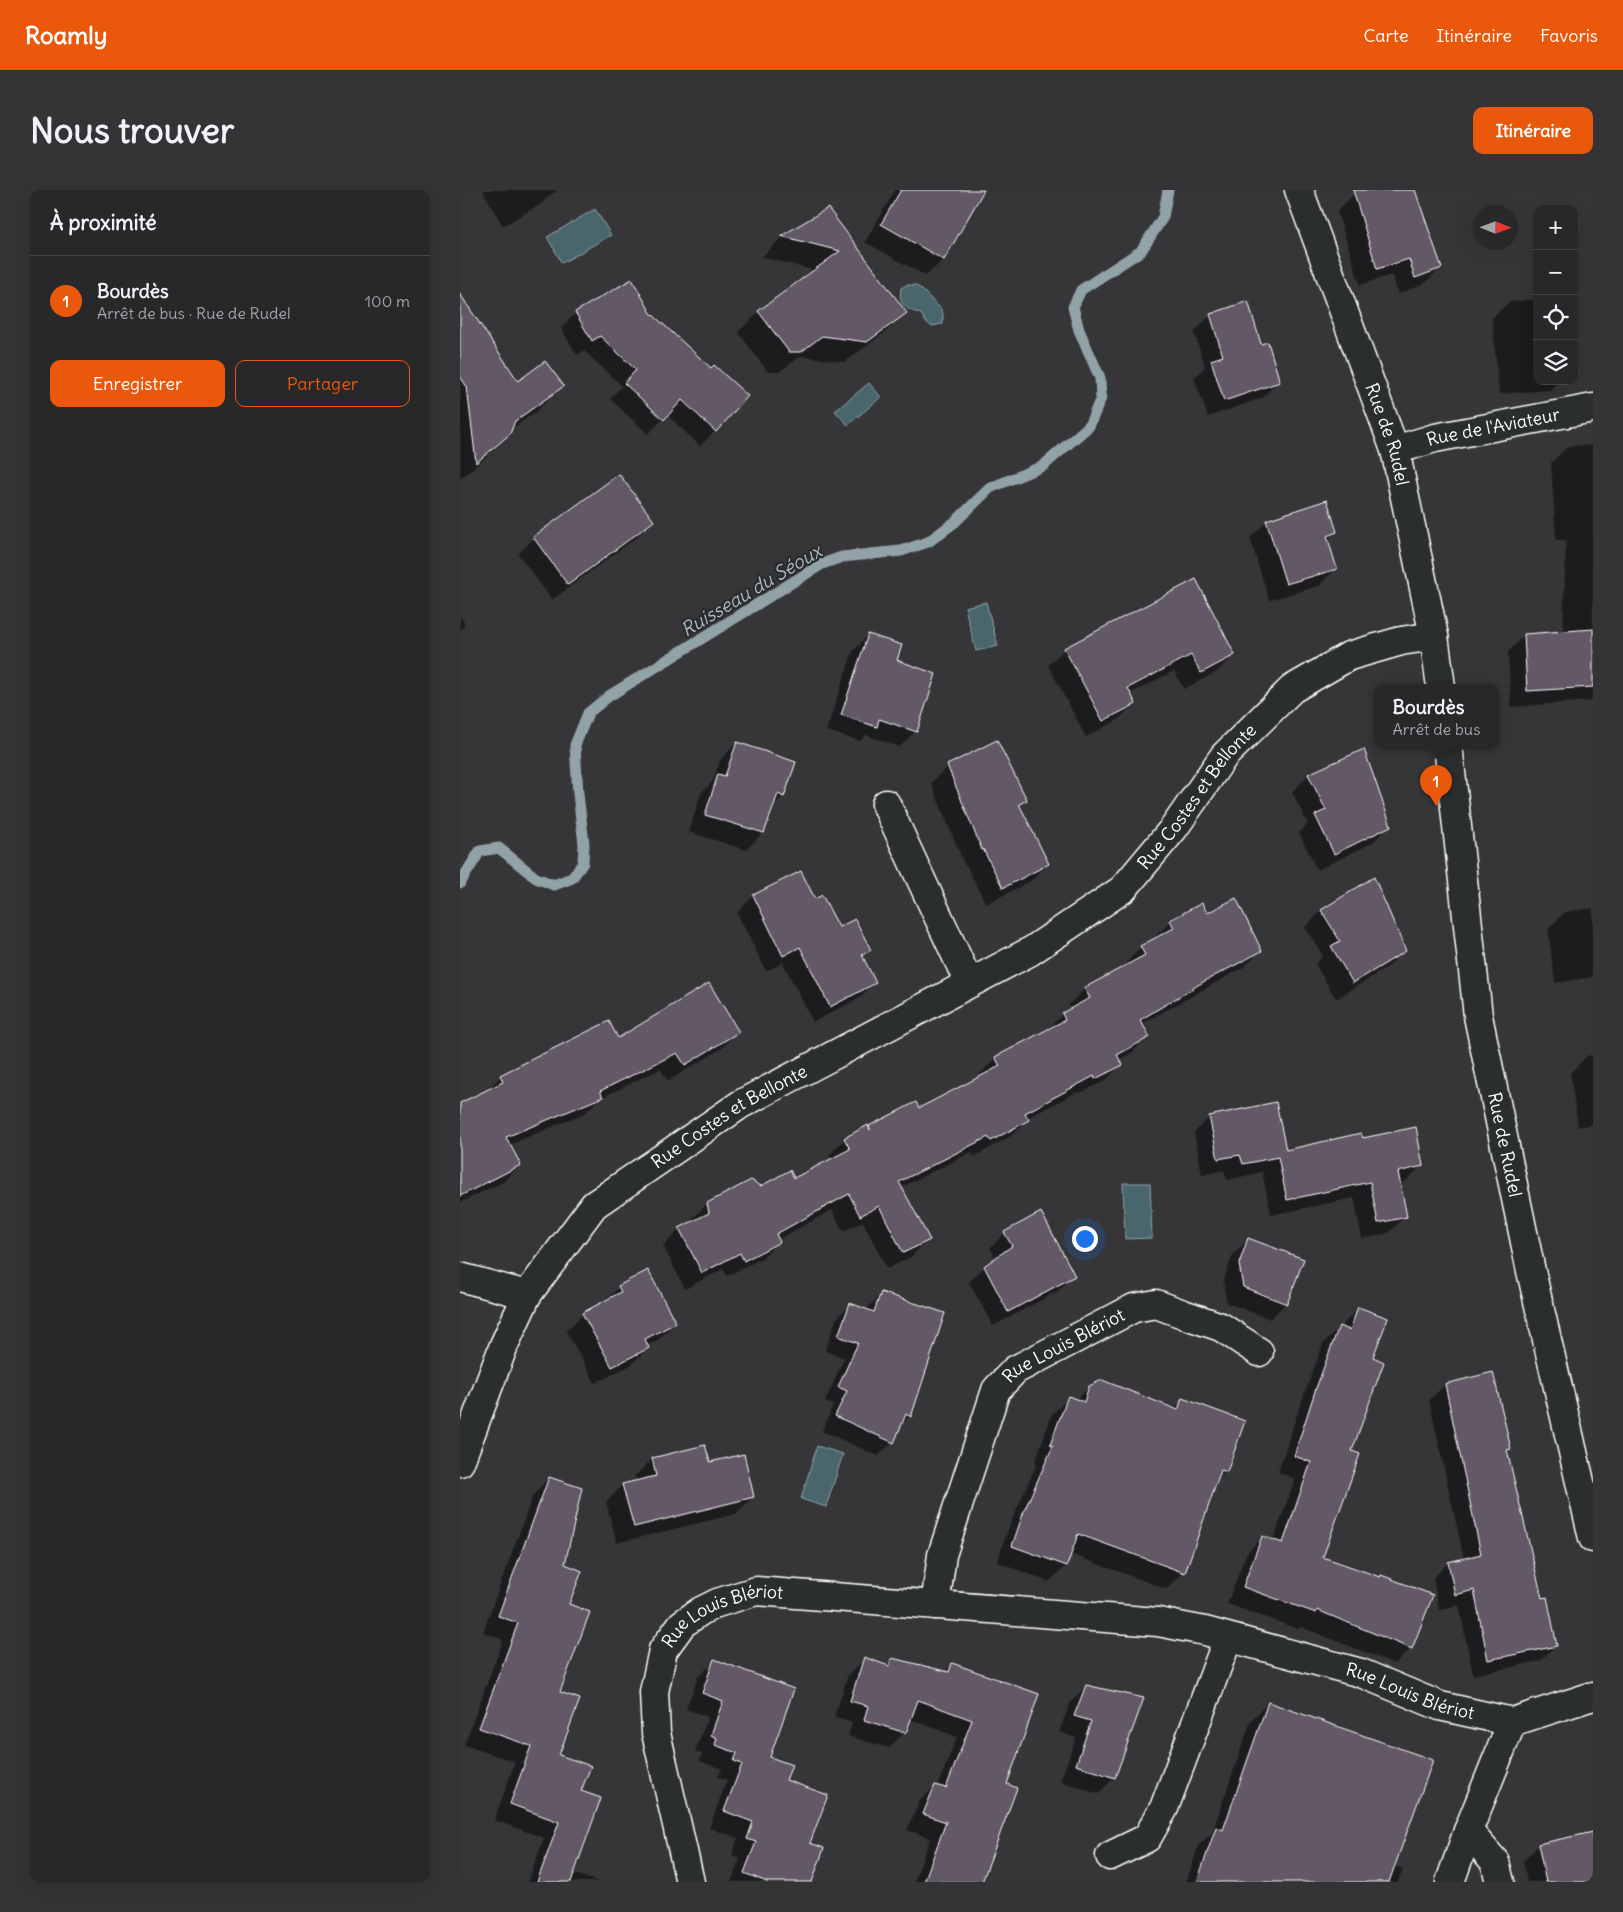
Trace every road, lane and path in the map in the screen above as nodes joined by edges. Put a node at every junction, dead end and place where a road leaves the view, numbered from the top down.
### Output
1 (1299, 190) edge
2 (1593, 408) edge
3 (1395, 450) junction
4 (1434, 636) junction
5 (1441, 684) edge
6 (1448, 749) edge
7 (886, 804) dead end
8 (969, 983) junction
9 (460, 1277) edge
10 (527, 1295) junction
11 (1259, 1352) dead end
12 (460, 1462) edge
13 (1593, 1538) edge
14 (935, 1604) junction
15 (1228, 1638) junction
16 (1593, 1696) edge
17 (1512, 1722) junction
18 (1468, 1832) junction
19 (1110, 1856) dead end
20 (690, 1882) edge
21 (1450, 1882) edge
22 (1500, 1882) edge

1 - 3 street, Rue de Rudel
2 - 3 street, Rue de l'Aviateur
3 - 4 street, Rue de Rudel
4 - 5 street, Rue de Rudel
4 - 8 street, Rue Costes et Bellonte
6 - 13 street, Rue de Rudel
7 - 8 street
8 - 10 street, Rue Costes et Bellonte
9 - 10 street
10 - 12 street, Rue Costes et Bellonte
11 - 14 street, Rue Louis Blériot
14 - 15 street, Rue Louis Blériot
14 - 20 street, Rue Louis Blériot
15 - 17 street, Rue Louis Blériot
15 - 19 street
16 - 17 street
17 - 18 street
18 - 21 street
18 - 22 street

